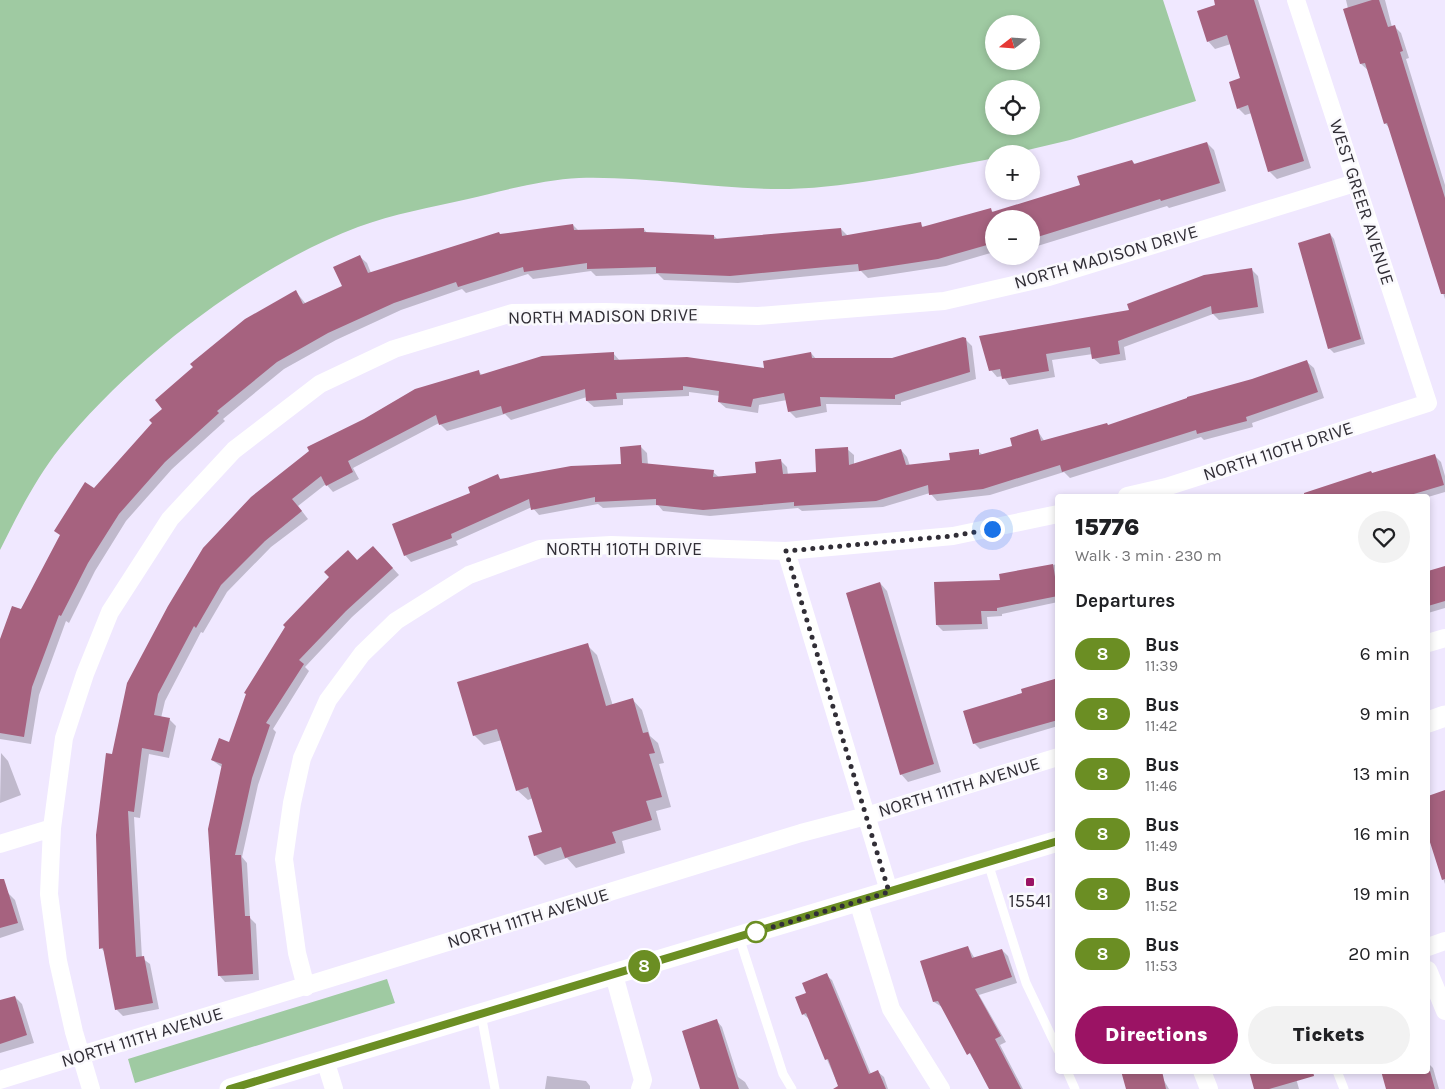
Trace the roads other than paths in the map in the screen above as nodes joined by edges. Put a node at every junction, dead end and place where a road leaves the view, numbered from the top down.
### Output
1 (1296, 0) edge
2 (1356, 182) junction
3 (1428, 403) joint
4 (1136, 494) edge
5 (1055, 515) edge
6 (786, 551) junction
7 (1445, 638) edge
8 (1430, 642) edge
9 (1445, 716) edge
10 (1430, 721) edge
11 (1055, 758) edge
12 (866, 816) junction
13 (52, 828) junction
14 (1055, 842) edge
15 (0, 844) edge
16 (988, 862) junction
17 (889, 892) junction
18 (858, 901) junction
19 (738, 937) junction
20 (1445, 941) edge
21 (1430, 946) edge
22 (614, 975) junction
23 (1430, 975) edge
24 (306, 987) junction
25 (1445, 1011) edge
26 (480, 1014) junction
27 (1055, 1044) edge
28 (81, 1056) junction
29 (325, 1060) junction
30 (1068, 1074) edge
31 (1203, 1074) edge
32 (1338, 1074) edge
33 (0, 1080) edge
34 (644, 1086) edge
35 (91, 1089) edge
36 (230, 1089) edge
37 (334, 1089) edge
38 (495, 1089) edge
39 (792, 1089) edge
40 (941, 1089) edge
41 (1075, 1089) edge
42 (1209, 1089) edge
43 (1344, 1089) edge

1 - 2 street, WEST GREER AVENUE
2 - 3 street, WEST GREER AVENUE
2 - 13 street, NORTH MADISON DRIVE
3 - 4 street, NORTH 110TH DRIVE
5 - 6 street, NORTH 110TH DRIVE
6 - 12 street
6 - 24 street, NORTH 110TH DRIVE
7 - 8 street
9 - 10 street
11 - 12 street, NORTH 111TH AVENUE
12 - 17 street
12 - 24 street, NORTH 111TH AVENUE
13 - 15 street
13 - 28 street, NORTH MADISON DRIVE
14 - 16 street
16 - 17 street
16 - 27 lane
17 - 18 street
18 - 19 street
18 - 40 street
19 - 22 street
19 - 39 lane
20 - 21 street
22 - 26 street
22 - 34 street
23 - 25 street
24 - 28 street, NORTH 111TH AVENUE
26 - 29 street
26 - 38 lane
28 - 33 street, NORTH 111TH AVENUE
28 - 35 street, NORTH MADISON DRIVE
29 - 36 street
29 - 37 street
30 - 41 lane
31 - 42 street
32 - 43 lane

